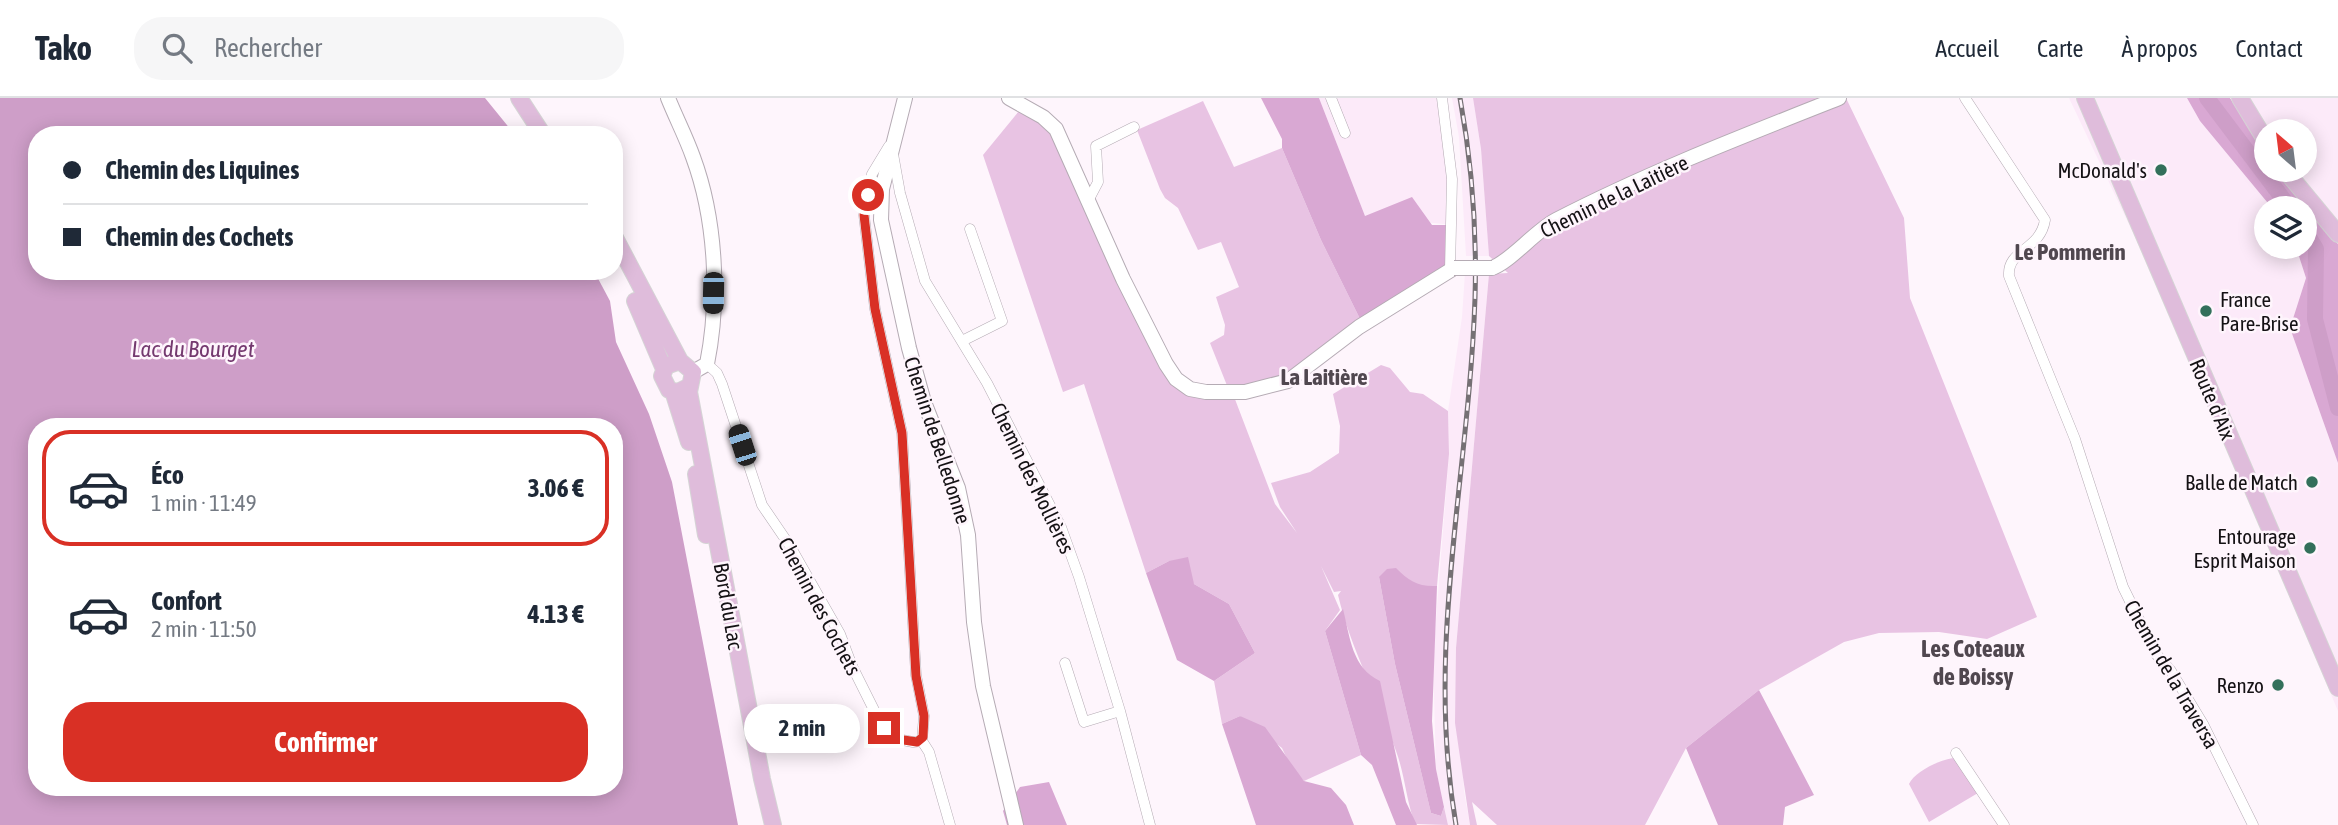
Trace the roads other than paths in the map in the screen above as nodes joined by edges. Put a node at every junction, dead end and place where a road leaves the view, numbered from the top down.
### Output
1 (519, 98) edge
2 (531, 98) edge
3 (668, 98) edge
4 (905, 98) edge
5 (1009, 98) edge
6 (1331, 98) edge
7 (1442, 98) edge
8 (1839, 98) edge
9 (1965, 98) edge
10 (2075, 98) edge
11 (2085, 98) edge
12 (2240, 98) edge
13 (2254, 121) edge
14 (537, 126) edge
15 (549, 126) edge
16 (1134, 127) dead end
17 (1345, 134) dead end
18 (891, 144) junction
19 (2295, 182) edge
20 (2122, 187) junction
21 (1087, 201) junction
22 (970, 229) dead end
23 (2338, 234) edge
24 (623, 253) edge
25 (1452, 270) junction
26 (623, 277) edge
27 (962, 341) junction
28 (680, 361) junction
29 (664, 369) junction
30 (697, 374) junction
31 (673, 391) junction
32 (1065, 663) dead end
33 (2338, 688) edge
34 (1120, 710) junction
35 (922, 741) junction
36 (1956, 753) dead end
37 (762, 825) edge
38 (773, 825) edge
39 (950, 825) edge
40 (1016, 825) edge
41 (1150, 825) edge
42 (2004, 825) edge
43 (2253, 825) edge

1 - 14 main road
2 - 15 main road
3 - 30 main road
4 - 18 main road, Chemin de Belledonne
5 - 21 main road
6 - 17 street
7 - 25 street
8 - 25 main road, Chemin de la Laitière, bridge
9 - 43 street, Chemin de la Traversa
10 - 20 main road, Route d'Aix
11 - 20 main road, Route d'Aix
12 - 13 main road
16 - 21 street
18 - 27 street, Chemin des Mollières
18 - 35 street
18 - 40 main road, Chemin de Belledonne
19 - 23 main road
20 - 33 main road, Route d'Aix
21 - 25 main road
22 - 27 street
24 - 28 main road
26 - 29 main road
27 - 34 street, Chemin des Mollières
28 - 29 main road
28 - 30 main road
29 - 31 main road, Bord du Lac
30 - 31 main road
30 - 35 street, Chemin des Cochets
30 - 38 main road, Bord du Lac
31 - 37 main road, Bord du Lac
32 - 34 street
34 - 41 street, Chemin des Mollières
35 - 39 street
36 - 42 street

